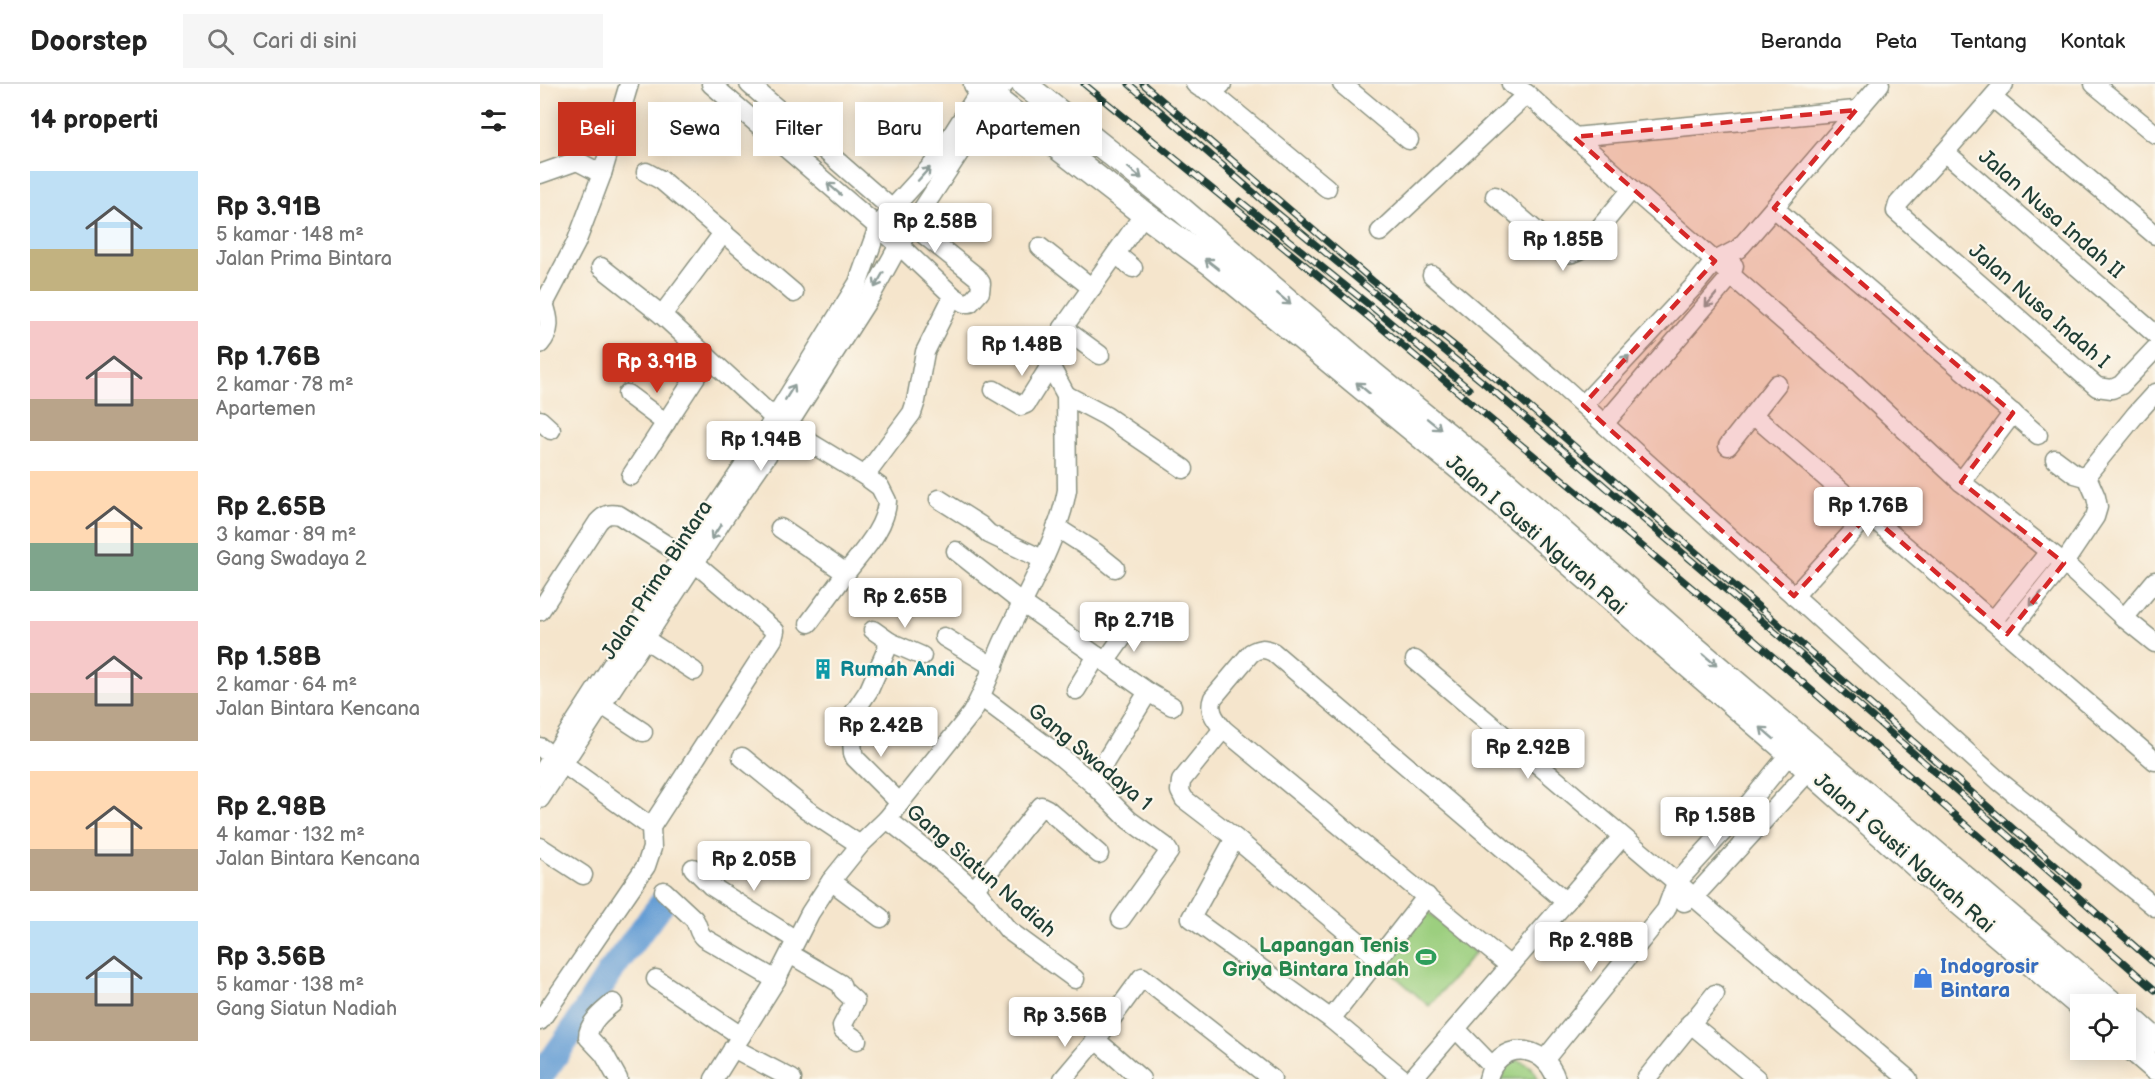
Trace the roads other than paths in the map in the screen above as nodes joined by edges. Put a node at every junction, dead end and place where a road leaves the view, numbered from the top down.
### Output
1 (629, 84) edge
2 (711, 84) edge
3 (749, 84) edge
4 (1024, 84) edge
5 (1342, 84) edge
6 (1880, 84) edge
7 (2094, 84) edge
8 (987, 87) edge
9 (1210, 87) edge
10 (1519, 89) edge
11 (1998, 91) edge
12 (1856, 110) junction
13 (2155, 134) edge
14 (1574, 137) junction
15 (1409, 140) dead end
16 (1946, 152) junction
17 (645, 172) dead end
18 (540, 174) edge
19 (602, 174) junction
20 (1327, 188) dead end
21 (1632, 189) junction
22 (1495, 196) dead end
23 (1774, 208) junction
24 (892, 209) junction
25 (1144, 214) junction
26 (913, 225) junction
27 (878, 227) junction
28 (724, 232) junction
29 (1380, 232) dead end
30 (2155, 235) edge
31 (899, 245) junction
32 (1040, 247) dead end
33 (1740, 247) junction
34 (1116, 255) junction
35 (1715, 261) junction
36 (601, 267) dead end
37 (1133, 268) dead end
38 (1432, 275) dead end
39 (1731, 276) junction
40 (1092, 288) junction
41 (794, 292) dead end
42 (953, 296) junction
43 (542, 303) edge
44 (662, 315) junction
45 (1063, 328) junction
46 (2155, 334) edge
47 (540, 344) edge
48 (2155, 349) edge
49 (1100, 355) dead end
50 (708, 358) junction
51 (1050, 366) junction
52 (1777, 384) dead end
53 (994, 390) dead end
54 (2155, 393) edge
55 (627, 394) dead end
56 (1066, 395) junction
57 (1583, 405) junction
58 (2013, 413) junction
59 (1753, 415) junction
60 (666, 423) junction
61 (780, 423) junction
62 (1604, 424) junction
63 (2038, 435) dead end
64 (1728, 446) dead end
65 (2055, 459) dead end
66 (1184, 470) dead end
67 (2086, 474) junction
68 (630, 476) dead end
69 (865, 476) junction
70 (1961, 482) junction
71 (939, 499) dead end
72 (1869, 514) junction
73 (1056, 527) junction
74 (780, 528) dead end
75 (956, 551) dead end
76 (2049, 552) junction
77 (689, 559) junction
78 (1042, 559) junction
79 (2064, 564) junction
80 (1115, 568) dead end
81 (846, 573) junction
82 (2155, 581) edge
83 (1794, 596) junction
84 (1022, 603) junction
85 (540, 611) edge
86 (2124, 618) junction
87 (1993, 621) junction
88 (809, 623) dead end
89 (1132, 624) dead end
90 (873, 630) dead end
91 (2007, 634) junction
92 (944, 636) dead end
93 (645, 639) junction
94 (1672, 640) junction
95 (890, 642) junction
96 (2155, 643) edge
97 (922, 656) dead end
98 (1101, 659) junction
99 (1415, 660) dead end
100 (994, 667) junction
101 (694, 671) dead end
102 (1076, 690) dead end
103 (1148, 692) junction
104 (981, 697) junction
105 (602, 705) junction
106 (1172, 706) dead end
107 (1223, 729) junction
108 (643, 732) dead end
109 (1790, 753) junction
110 (552, 755) edge
111 (742, 757) dead end
112 (2155, 761) edge
113 (1809, 771) junction
114 (540, 776) edge
115 (1092, 783) junction
116 (540, 799) edge
117 (1751, 801) junction
118 (900, 802) junction
119 (1768, 816) junction
120 (887, 819) junction
121 (651, 827) junction
122 (1622, 837) junction
123 (1235, 838) junction
124 (860, 846) junction
125 (540, 847) edge
126 (1099, 854) dead end
127 (1934, 867) junction
128 (693, 868) dead end
129 (583, 875) dead end
130 (831, 881) junction
131 (1676, 883) junction
132 (974, 890) junction
133 (664, 891) dead end
134 (1427, 896) junction
135 (1694, 897) junction
136 (1566, 902) junction
137 (2155, 908) edge
138 (1666, 910) junction
139 (881, 918) dead end
140 (1121, 919) dead end
141 (793, 947) junction
142 (1378, 958) junction
143 (1510, 966) junction
144 (656, 979) dead end
145 (1075, 979) dead end
146 (777, 980) junction
147 (1715, 994) dead end
148 (2100, 994) edge
149 (2070, 996) edge
150 (613, 1003) dead end
151 (1331, 1019) junction
152 (540, 1021) edge
153 (1690, 1023) junction
154 (2136, 1023) edge
155 (1456, 1029) junction
156 (857, 1040) dead end
157 (1096, 1040) junction
158 (2155, 1040) edge
159 (737, 1042) junction
160 (2136, 1052) edge
161 (1545, 1059) junction
162 (2155, 1068) edge
163 (1490, 1072) edge
164 (1900, 1076) edge
165 (618, 1079) edge
166 (714, 1079) edge
167 (792, 1079) edge
168 (1063, 1079) edge
169 (1141, 1079) edge
170 (1272, 1079) edge
171 (1403, 1079) edge
172 (1412, 1079) edge
173 (1556, 1079) edge
174 (1646, 1079) edge
175 (1757, 1079) edge

1 - 19 street
27 -> 2 street
3 - 24 street
4 -> 94 main road, Jalan I Gusti Ngurah Rai
5 - 15 street
6 - 12 street
7 - 13 street
24 -> 8 street, Jalan Prima Bintara
8 - 25 main road, Jalan I Gusti Ngurah Rai
8 - 26 street, Jalan Prima Bintara
9 - 20 street
10 - 14 street
10 - 29 street
11 - 16 street
11 - 30 street
12 - 14 street
12 - 23 street
14 - 21 street
16 - 46 street, Jalan Nusa Indah II
16 - 48 street, Jalan Nusa Indah I
17 - 28 street
18 - 19 street
19 - 43 street
21 - 22 street
21 - 35 street
23 - 33 street
23 - 58 street
24 - 26 street
24 - 27 street, Jalan Prima Bintara
25 - 34 street
94 -> 25 main road, Jalan I Gusti Ngurah Rai
26 - 31 street, Jalan Prima Bintara
26 - 42 street
27 - 31 street
61 -> 27 street, Jalan Prima Bintara
28 - 41 street
28 - 44 street
31 - 42 street
31 -> 61 street, Jalan Prima Bintara
32 - 40 street
33 - 35 street
33 - 39 street
34 - 37 street
34 - 40 street
35 - 39 street
57 -> 35 street
36 - 44 street
38 - 57 street
39 -> 62 street
39 - 70 street
40 - 45 street
42 - 69 street
43 - 47 street
44 - 50 street
45 - 49 street
45 - 51 street
50 - 60 street
50 - 61 street
51 - 53 street
51 - 56 street
52 - 59 street
54 - 67 street
55 - 60 street
56 - 66 street
56 - 73 street
57 - 62 street
58 - 63 street
58 - 70 street
59 - 64 street
59 - 72 street
60 - 68 street
61 - 69 street
61 - 77 street, Jalan Prima Bintara
62 - 83 street
65 - 67 street
67 - 79 street
69 - 81 street
70 - 76 street
71 - 78 street
72 - 83 street
72 - 87 street
73 - 78 street
73 - 80 street
74 - 81 street
75 - 84 street
76 - 79 street
76 - 87 street
77 - 85 street
77 - 93 street, Jalan Prima Bintara
77 - 110 street, Jalan Prima Bintara
77 - 121 street
78 - 84 street
79 - 86 street
79 -> 91 street
81 - 88 street
82 - 86 street
83 - 137 street
84 - 98 street
84 - 100 street
86 - 96 street
87 - 91 street
89 - 98 street
90 - 95 street
91 - 112 street
92 - 100 street
93 - 101 street
93 - 105 street, Jalan Prima Bintara
109 -> 94 main road, Jalan I Gusti Ngurah Rai
94 -> 127 main road, Jalan I Gusti Ngurah Rai
95 - 97 street
95 - 118 street
98 - 102 street
98 - 103 street
99 - 122 street
100 - 104 street
103 - 106 street
103 - 115 street
104 - 115 street, Gang Swadaya 1
104 - 118 street
105 - 108 street
105 - 110 street, Jalan Prima Bintara
107 - 123 street
107 - 134 street
107 - 136 street
109 - 113 main road, Jalan I Gusti Ngurah Rai
109 - 117 street
110 - 114 street, Jalan Prima Bintara
110 - 116 street, Jalan Prima Bintara
110 - 121 street
111 - 124 street
113 - 119 street
113 - 127 main road, Jalan I Gusti Ngurah Rai
115 - 140 street, Gang Swadaya 1
117 - 119 street
117 - 131 street
118 - 120 street
119 - 135 street
120 - 124 street
120 - 132 street, Gang Siatun Nadiah
121 - 152 street
122 - 131 street
122 - 136 street
123 - 142 street
123 - 151 street
124 - 130 street
125 - 129 street
126 - 132 street
127 - 148 main road, Jalan I Gusti Ngurah Rai
127 - 149 main road, Jalan I Gusti Ngurah Rai
128 - 141 street
130 - 139 street
130 - 141 street
131 - 135 street
131 - 138 street
132 - 145 street, Gang Siatun Nadiah
133 - 146 street
134 - 142 street
134 - 143 street
135 - 138 street
135 - 164 street
136 - 143 street
138 - 161 street
141 - 146 street
141 - 156 street
142 - 151 street
143 - 155 street
144 - 159 street
146 - 159 street
147 - 153 street
150 - 165 street
151 - 171 street
153 - 174 street
153 - 175 street
154 - 158 main road
155 - 163 street
155 - 172 street
157 - 168 street
157 - 169 street
157 - 170 street
159 - 166 street
159 - 167 street
160 - 162 main road
161 - 163 street
161 - 173 street

